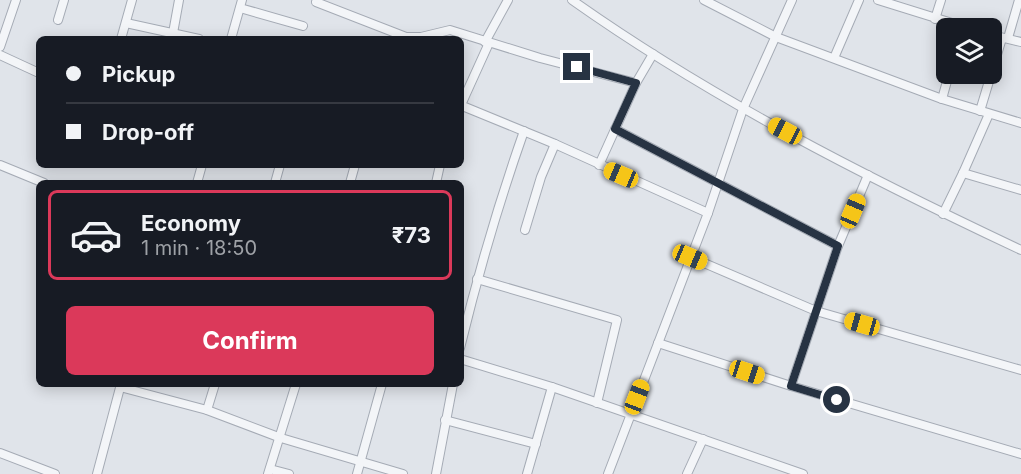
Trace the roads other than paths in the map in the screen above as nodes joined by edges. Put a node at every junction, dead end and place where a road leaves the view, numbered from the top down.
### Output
1 (16, 0) edge
2 (64, 0) edge
3 (132, 0) edge
4 (180, 0) edge
5 (508, 0) edge
6 (704, 0) edge
7 (792, 0) edge
8 (859, 0) edge
9 (878, 0) edge
10 (941, 0) edge
11 (576, 1) edge
12 (1020, 1) edge
13 (316, 2) dead end
14 (241, 4) edge
15 (935, 19) joint
16 (58, 20) dead end
17 (126, 23) junction
18 (303, 26) dead end
19 (173, 33) junction
20 (122, 36) edge
21 (186, 36) edge
22 (232, 36) edge
23 (403, 36) edge
24 (429, 36) edge
25 (776, 37) junction
26 (1002, 37) edge
27 (1005, 38) junction
28 (487, 42) junction
29 (1021, 42) edge
30 (0, 47) edge
31 (653, 54) junction
32 (0, 55) edge
33 (834, 58) junction
34 (36, 72) edge
35 (636, 83) junction
36 (946, 84) edge
37 (464, 99) edge
38 (942, 99) junction
39 (464, 107) edge
40 (743, 109) junction
41 (984, 112) junction
42 (1021, 123) edge
43 (615, 129) junction
44 (524, 131) junction
45 (555, 144) junction
46 (0, 165) edge
47 (599, 165) junction
48 (963, 173) junction
49 (868, 175) junction
50 (37, 180) edge
51 (718, 184) junction
52 (1021, 190) edge
53 (708, 213) junction
54 (943, 214) junction
55 (525, 230) dead end
56 (838, 246) junction
57 (1021, 250) edge
58 (690, 257) junction
59 (477, 279) junction
60 (816, 311) junction
61 (464, 332) edge
62 (658, 343) junction
63 (464, 360) edge
64 (1021, 370) edge
65 (791, 386) junction
66 (120, 387) edge
67 (123, 387) edge
68 (214, 387) edge
69 (295, 387) edge
70 (381, 387) edge
71 (452, 387) edge
72 (552, 387) junction
73 (597, 403) junction
74 (207, 411) junction
75 (629, 415) junction
76 (445, 420) junction
77 (281, 438) junction
78 (703, 439) junction
79 (536, 444) junction
80 (0, 453) edge
81 (1021, 454) edge
82 (360, 463) junction
83 (269, 471) edge
84 (55, 474) edge
85 (97, 474) edge
86 (289, 474) edge
87 (357, 474) edge
88 (403, 474) edge
89 (436, 474) edge
90 (527, 474) edge
91 (608, 474) edge
92 (687, 474) edge
93 (803, 474) edge

1 - 30 street
2 - 16 street
3 - 17 street
4 - 19 street
5 - 28 street
6 - 25 street
7 - 25 street
8 - 33 street
9 - 15 street
10 - 15 street
11 - 31 street
12 - 27 street
13 - 23 street
14 - 18 street
14 - 22 street
17 - 19 street
17 - 20 street
19 - 21 street
24 - 28 street
25 - 33 street
25 - 40 street
26 - 27 street
27 - 29 street
27 - 41 street
28 - 35 street
28 - 37 street
31 - 35 street
31 - 40 street
32 - 34 street
33 - 38 street
35 - 43 street
36 - 38 street
38 - 41 street
39 - 44 street
40 - 49 street
40 - 51 street
41 - 42 street
41 - 48 street
43 - 47 street
43 - 51 street
44 - 45 street
44 - 59 street
45 - 47 street
45 - 55 street
46 - 50 street
47 - 53 street
48 - 52 street
48 - 54 street
49 - 54 street
49 - 56 street
51 - 53 street
51 - 56 street
53 - 58 street
54 - 57 street
56 - 60 street
58 - 60 street
58 - 62 street
59 - 61 street
59 - 73 street
60 - 64 street
60 - 65 street
62 - 65 street
62 - 75 street
63 - 72 street
65 - 81 street
66 - 85 street
67 - 74 street
68 - 74 street
69 - 77 street
70 - 82 street
71 - 76 street
72 - 73 street
72 - 79 street
73 - 75 street
74 - 77 street
75 - 78 street
75 - 91 street
76 - 79 street
76 - 89 street
77 - 82 street
77 - 83 street
78 - 92 street
78 - 93 street
79 - 90 street
80 - 84 street
82 - 87 street
82 - 88 street
83 - 86 street

